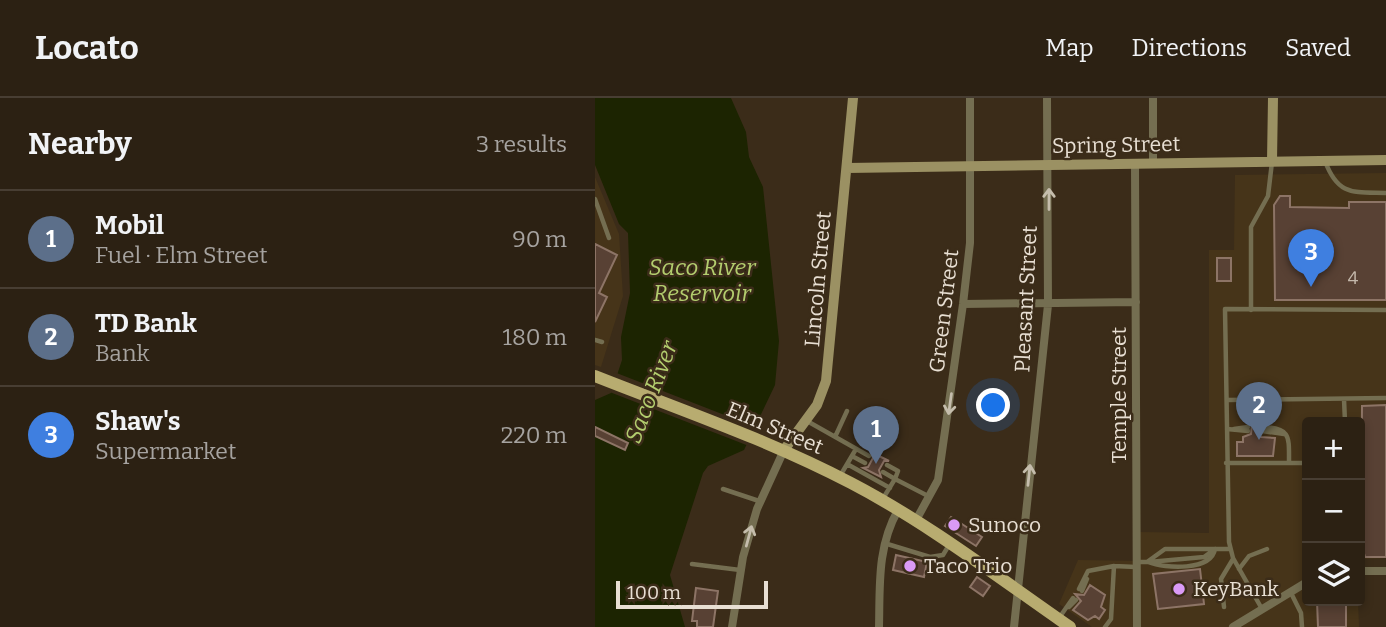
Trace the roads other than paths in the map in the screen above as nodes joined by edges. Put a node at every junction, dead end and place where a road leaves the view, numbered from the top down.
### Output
1 (853, 98) edge
2 (970, 98) edge
3 (1047, 98) edge
4 (1153, 98) edge
5 (1273, 98) edge
6 (1325, 160) junction
7 (1386, 160) edge
8 (1272, 161) junction
9 (1153, 163) junction
10 (1135, 164) junction
11 (971, 165) junction
12 (1049, 165) junction
13 (847, 168) junction
14 (1386, 193) edge
15 (595, 199) edge
16 (609, 238) dead end
17 (1136, 302) junction
18 (963, 304) junction
19 (1048, 305) junction
20 (1251, 310) junction
21 (1386, 310) edge
22 (595, 340) edge
23 (602, 342) dead end
24 (595, 376) edge
25 (1344, 398) junction
26 (1386, 398) edge
27 (1227, 400) junction
28 (847, 411) dead end
29 (1345, 417) edge
30 (807, 421) junction
31 (1248, 429) dead end
32 (1262, 429) dead end
33 (1228, 430) junction
34 (835, 438) junction
35 (856, 449) junction
36 (784, 450) junction
37 (852, 456) junction
38 (869, 456) dead end
39 (865, 463) dead end
40 (1226, 463) junction
41 (1289, 463) junction
42 (1302, 463) edge
43 (847, 464) junction
44 (887, 465) dead end
45 (883, 472) dead end
46 (839, 477) junction
47 (895, 479) junction
48 (890, 488) junction
49 (723, 489) dead end
50 (931, 497) junction
51 (882, 500) junction
52 (760, 502) junction
53 (898, 510) junction
54 (915, 522) junction
55 (884, 542) junction
56 (949, 545) junction
57 (1215, 549) junction
58 (1230, 549) junction
59 (1267, 549) dead end
60 (1233, 558) junction
61 (1147, 562) junction
62 (692, 564) dead end
63 (1137, 565) junction
64 (1114, 566) junction
65 (1239, 569) junction
66 (741, 570) junction
67 (1365, 571) edge
68 (1386, 571) edge
69 (1302, 585) edge
70 (1080, 590) dead end
71 (1017, 591) junction
72 (1290, 593) junction
73 (1074, 599) dead end
74 (1224, 607) dead end
75 (1262, 609) junction
76 (1062, 614) junction
77 (731, 627) edge
78 (879, 627) edge
79 (1014, 627) edge
80 (1070, 627) edge
81 (1105, 627) edge
82 (1137, 627) edge
83 (1233, 627) edge
84 (1302, 627) edge

1 - 13 street, Lincoln Street
2 - 11 street, Green Street
3 - 12 street, Pleasant Street
4 - 9 street
5 - 8 street
6 - 7 street, Spring Street
6 - 8 street, Spring Street
6 - 14 lane
8 - 9 street, Spring Street
8 - 20 lane
9 - 10 street, Spring Street
10 - 12 street, Spring Street
10 - 17 street, Temple Street
11 - 12 street, Spring Street
11 - 13 street, Spring Street
11 - 18 street, Green Street
19 -> 12 street, Pleasant Street
13 - 30 street, Lincoln Street
15 - 16 lane
17 - 19 street
17 - 63 street, Temple Street
18 - 19 street
18 -> 50 street, Green Street
71 -> 19 street, Pleasant Street
20 - 21 lane
20 - 27 lane
22 - 23 lane
24 - 36 main road, Elm Street
25 - 26 lane
25 - 27 lane
25 - 29 lane
27 - 33 lane
28 - 34 lane
30 - 34 lane
30 - 36 street, Lincoln Street
31 - 33 lane
32 - 41 lane
33 - 40 lane
34 - 35 lane
35 - 37 lane
35 - 38 lane
36 - 46 main road, Elm Street
36 - 52 street
37 - 39 lane
37 - 43 lane
40 - 41 lane
40 - 58 lane
41 - 42 lane
43 - 46 lane
43 - 48 lane
44 - 47 lane
45 - 47 lane
46 - 51 main road, Elm Street
47 - 48 lane
47 - 50 lane
48 - 51 lane
49 - 52 lane
50 - 54 street, Green Street
51 - 53 main road, Elm Street
66 -> 52 street
53 - 54 main road, Elm Street
53 - 55 street
54 - 56 main road, Elm Street
55 - 56 lane
55 - 78 street
56 - 71 main road, Elm Street
57 - 58 lane
57 - 61 lane
57 - 61 lane
58 - 60 lane
59 - 65 lane
60 - 65 lane
60 - 74 lane
61 - 63 lane
62 - 66 lane
63 - 64 lane
63 - 82 street, Temple Street
64 - 70 lane
64 - 81 lane
65 - 75 lane
66 - 77 street
67 - 68 street
69 - 72 street
71 - 76 main road, Elm Street
71 - 79 street, Pleasant Street
72 - 75 street
72 - 84 lane
73 - 76 lane
75 - 83 street
76 - 80 main road, Elm Street

